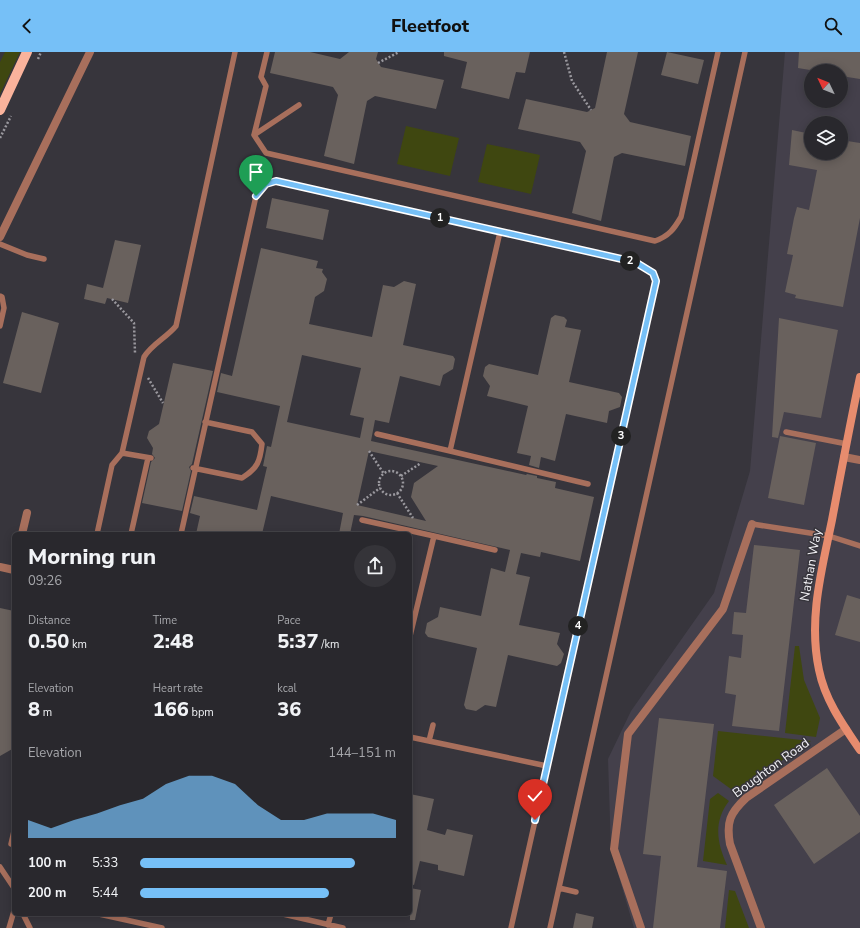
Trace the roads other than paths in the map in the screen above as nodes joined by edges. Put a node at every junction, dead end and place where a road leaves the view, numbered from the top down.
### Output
1 (27, 52) edge
2 (90, 52) edge
3 (235, 52) edge
4 (267, 52) edge
5 (718, 52) edge
6 (745, 52) edge
7 (299, 105) dead end
8 (0, 110) edge
9 (254, 135) junction
10 (500, 232) junction
11 (0, 237) edge
12 (0, 244) edge
13 (44, 258) dead end
14 (0, 296) edge
15 (0, 326) edge
16 (860, 377) edge
17 (205, 422) junction
18 (786, 432) dead end
19 (376, 434) dead end
20 (846, 444) junction
21 (450, 451) junction
22 (122, 453) junction
23 (844, 457) junction
24 (860, 460) edge
25 (193, 468) junction
26 (588, 484) dead end
27 (27, 513) dead end
28 (362, 520) dead end
29 (752, 524) joint
30 (22, 532) edge
31 (97, 532) edge
32 (132, 532) edge
33 (181, 532) edge
34 (434, 536) junction
35 (828, 536) junction
36 (860, 546) edge
37 (496, 550) dead end
38 (0, 567) edge
39 (12, 570) edge
40 (412, 628) edge
41 (433, 724) dead end
42 (846, 729) junction
43 (412, 736) edge
44 (430, 741) junction
45 (860, 750) edge
46 (547, 766) junction
47 (12, 840) edge
48 (11, 844) dead end
49 (0, 867) edge
50 (12, 885) edge
51 (559, 888) junction
52 (576, 892) dead end
53 (13, 916) edge
54 (24, 916) edge
55 (108, 916) edge
56 (291, 916) edge
57 (330, 916) edge
58 (328, 925) junction
59 (9, 928) edge
60 (30, 928) edge
61 (162, 928) edge
62 (343, 928) edge
63 (510, 928) edge
64 (550, 928) edge
65 (641, 928) edge
66 (761, 928) edge

1 - 8 main road
2 - 11 street
3 - 22 lane
4 - 9 lane
5 - 9 lane
6 - 51 lane
7 - 9 lane
10 - 17 lane
10 - 21 lane
10 - 46 lane
12 - 13 lane
14 - 15 lane
16 - 20 street, Nathan Way
17 - 25 lane
17 - 25 lane
18 - 20 lane
19 - 21 lane
20 - 23 street, Nathan Way
21 - 26 lane
22 - 31 lane
22 - 32 lane
23 - 24 street
23 - 35 street, Nathan Way
25 - 33 lane
27 - 30 street
28 - 34 lane
29 - 35 lane
29 - 65 street
34 - 37 lane
34 - 40 lane
35 - 36 lane
35 - 42 street, Nathan Way
38 - 39 street
41 - 44 lane
42 - 45 street, Nathan Way
42 - 66 street, Boughton Road
43 - 44 lane
44 - 46 lane
46 - 63 lane
47 - 48 lane
49 - 50 lane
51 - 52 lane
51 - 64 lane
53 - 59 lane
54 - 60 lane
55 - 61 lane
56 - 58 lane
57 - 58 lane
58 - 62 lane

